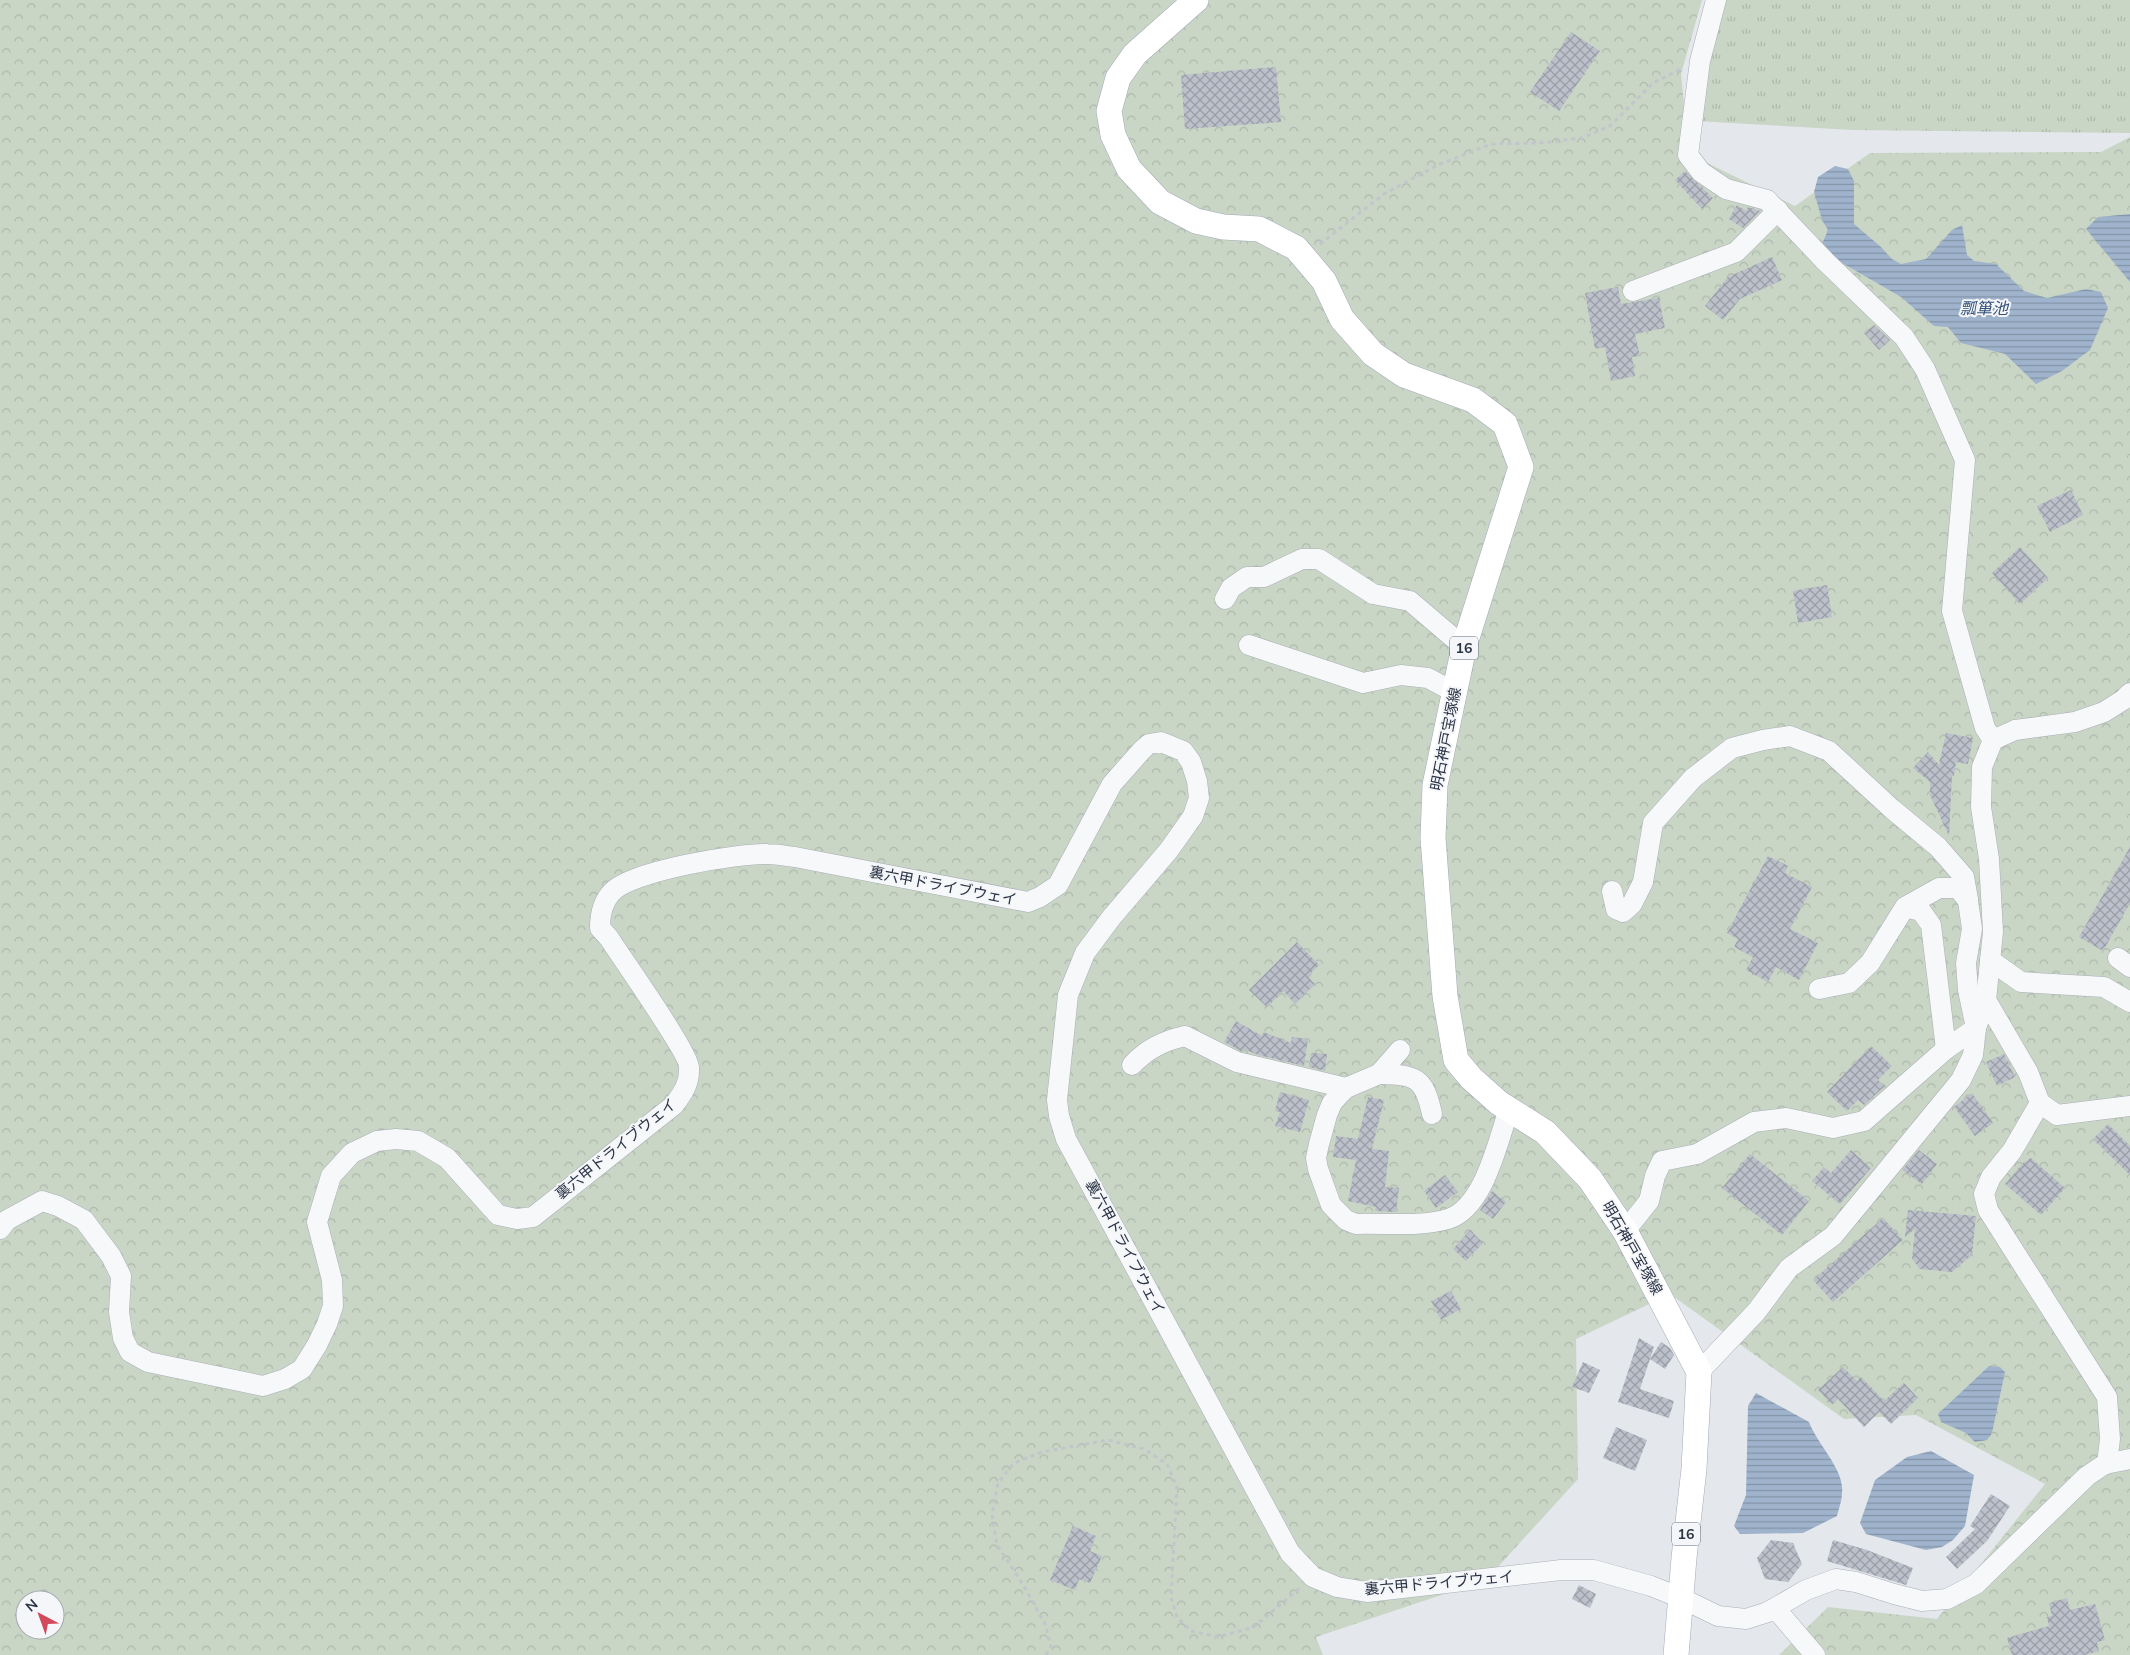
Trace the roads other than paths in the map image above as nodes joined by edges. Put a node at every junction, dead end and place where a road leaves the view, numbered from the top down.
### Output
1 (1196, 0) edge
2 (1716, 0) edge
3 (1778, 210) junction
4 (1633, 291) dead end
5 (1225, 599) dead end
6 (1249, 645) dead end
7 (1464, 647) junction
8 (1454, 692) junction
9 (2130, 693) edge
10 (1993, 740) junction
11 (1612, 891) dead end
12 (1968, 901) junction
13 (1905, 907) junction
14 (1990, 960) junction
15 (1820, 989) dead end
16 (1986, 1000) junction
17 (2130, 1002) edge
18 (1976, 1028) junction
19 (1946, 1049) junction
20 (1400, 1050) dead end
21 (1132, 1065) dead end
22 (1379, 1074) junction
23 (1346, 1088) junction
24 (2040, 1103) junction
25 (2130, 1106) edge
26 (1508, 1109) junction
27 (1432, 1114) dead end
28 (0, 1229) edge
29 (1625, 1231) junction
30 (1699, 1372) junction
31 (2130, 1459) edge
32 (2107, 1464) junction
33 (1681, 1598) junction
34 (1775, 1608) junction
35 (1676, 1655) edge
36 (1815, 1655) edge

1 - 7 main road, 明石神戸宝塚線 / 16
2 - 3 street
3 - 4 street
3 - 10 street
5 - 7 street
6 - 8 street
7 - 8 main road, 明石神戸宝塚線 / 16
8 - 26 main road, 明石神戸宝塚線 / 16
9 - 10 street
10 - 14 street
11 - 12 street
12 - 13 street
12 - 18 street
13 - 15 street
13 - 19 street
14 - 16 street
14 - 17 street
16 - 18 street
16 - 24 street
18 - 19 street
18 - 30 street
19 - 29 street
20 - 22 street
21 - 23 street
22 - 23 street
22 - 27 street
23 - 26 street
24 - 25 street
24 - 32 street
26 - 29 main road, 明石神戸宝塚線 / 16
28 - 33 street, 裏六甲ドライブウェイ
29 - 30 main road, 明石神戸宝塚線 / 16
30 - 33 main road, 16
31 - 32 street, 裏六甲ドライブウェイ
32 - 34 street, 裏六甲ドライブウェイ
33 - 34 street, 裏六甲ドライブウェイ
33 - 35 main road, 16
34 - 36 street

